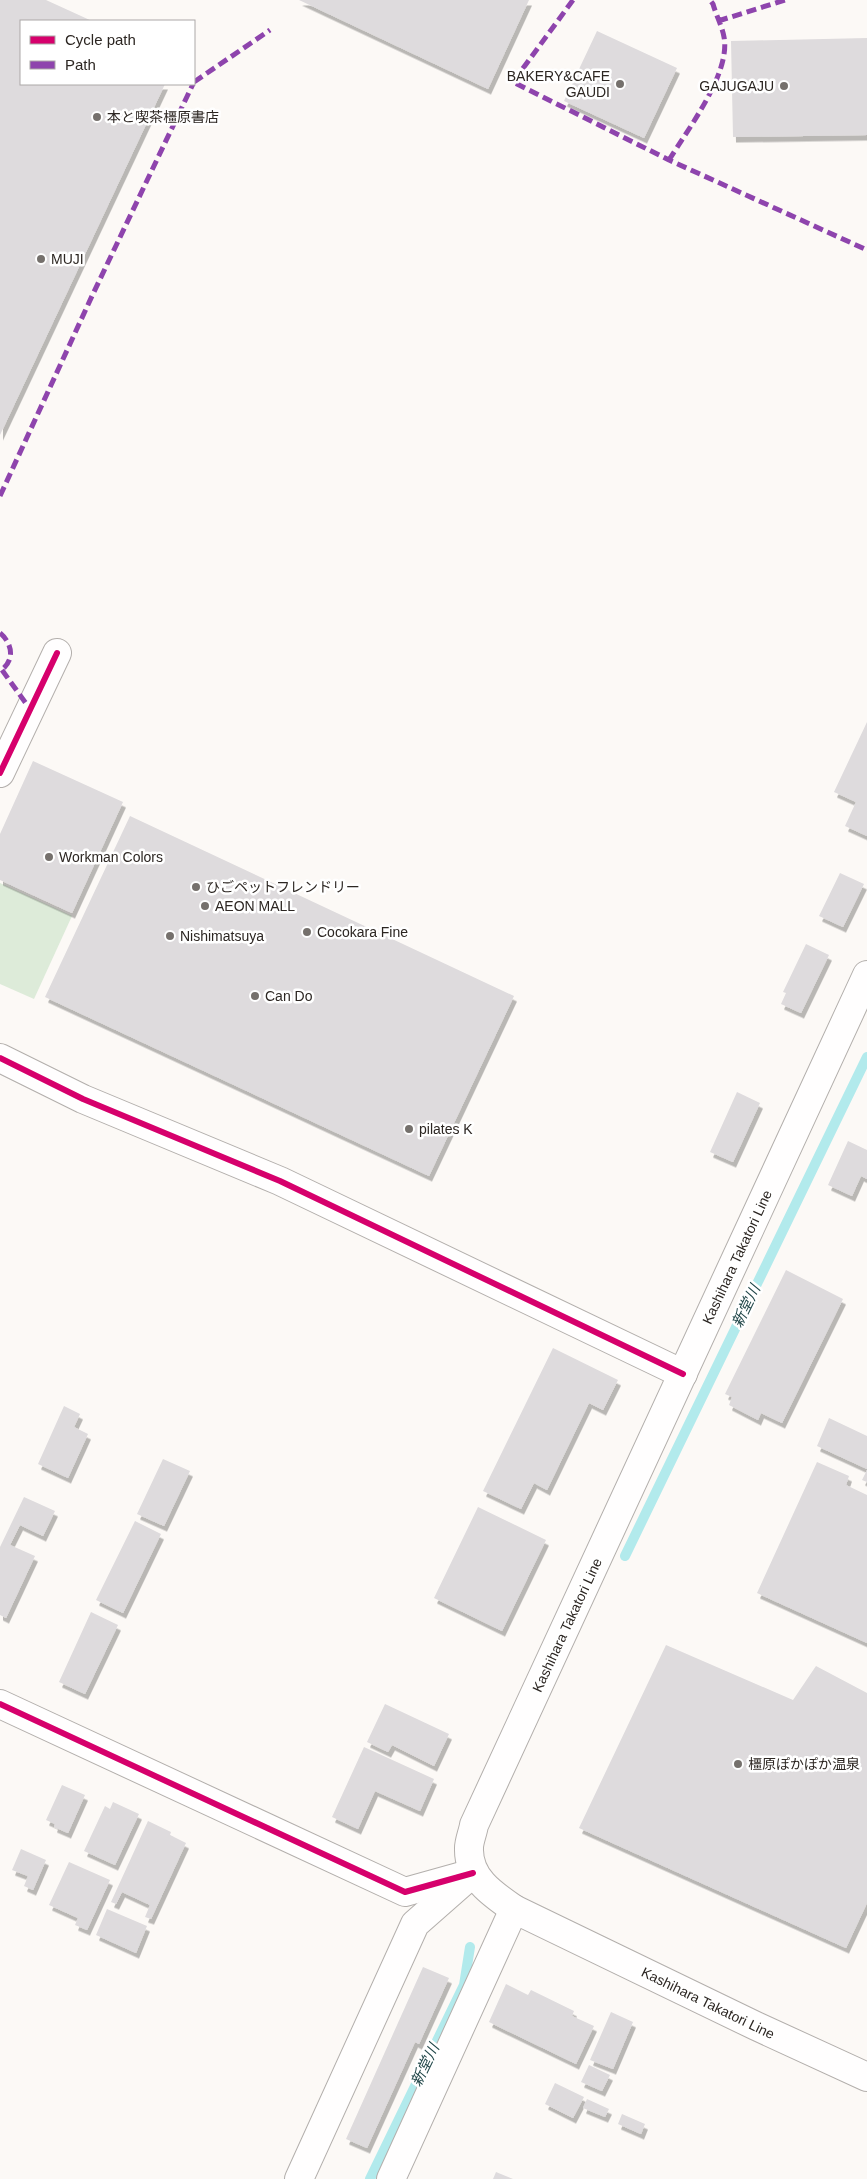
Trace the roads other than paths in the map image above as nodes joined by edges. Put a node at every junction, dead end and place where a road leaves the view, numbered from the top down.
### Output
1 (57, 652) dead end
2 (0, 773) edge
3 (867, 975) edge
4 (0, 1058) edge
5 (682, 1374) junction
6 (0, 1704) edge
7 (473, 1872) junction
8 (514, 1909) junction
9 (867, 2077) edge
10 (299, 2179) edge
11 (391, 2179) edge

1 - 2 street
3 - 5 street, Kashihara Takatori Line
4 - 5 street
5 - 7 street, Kashihara Takatori Line
6 - 7 street
7 - 8 street, Kashihara Takatori Line
7 - 10 street
8 - 9 street, Kashihara Takatori Line
8 - 11 street

